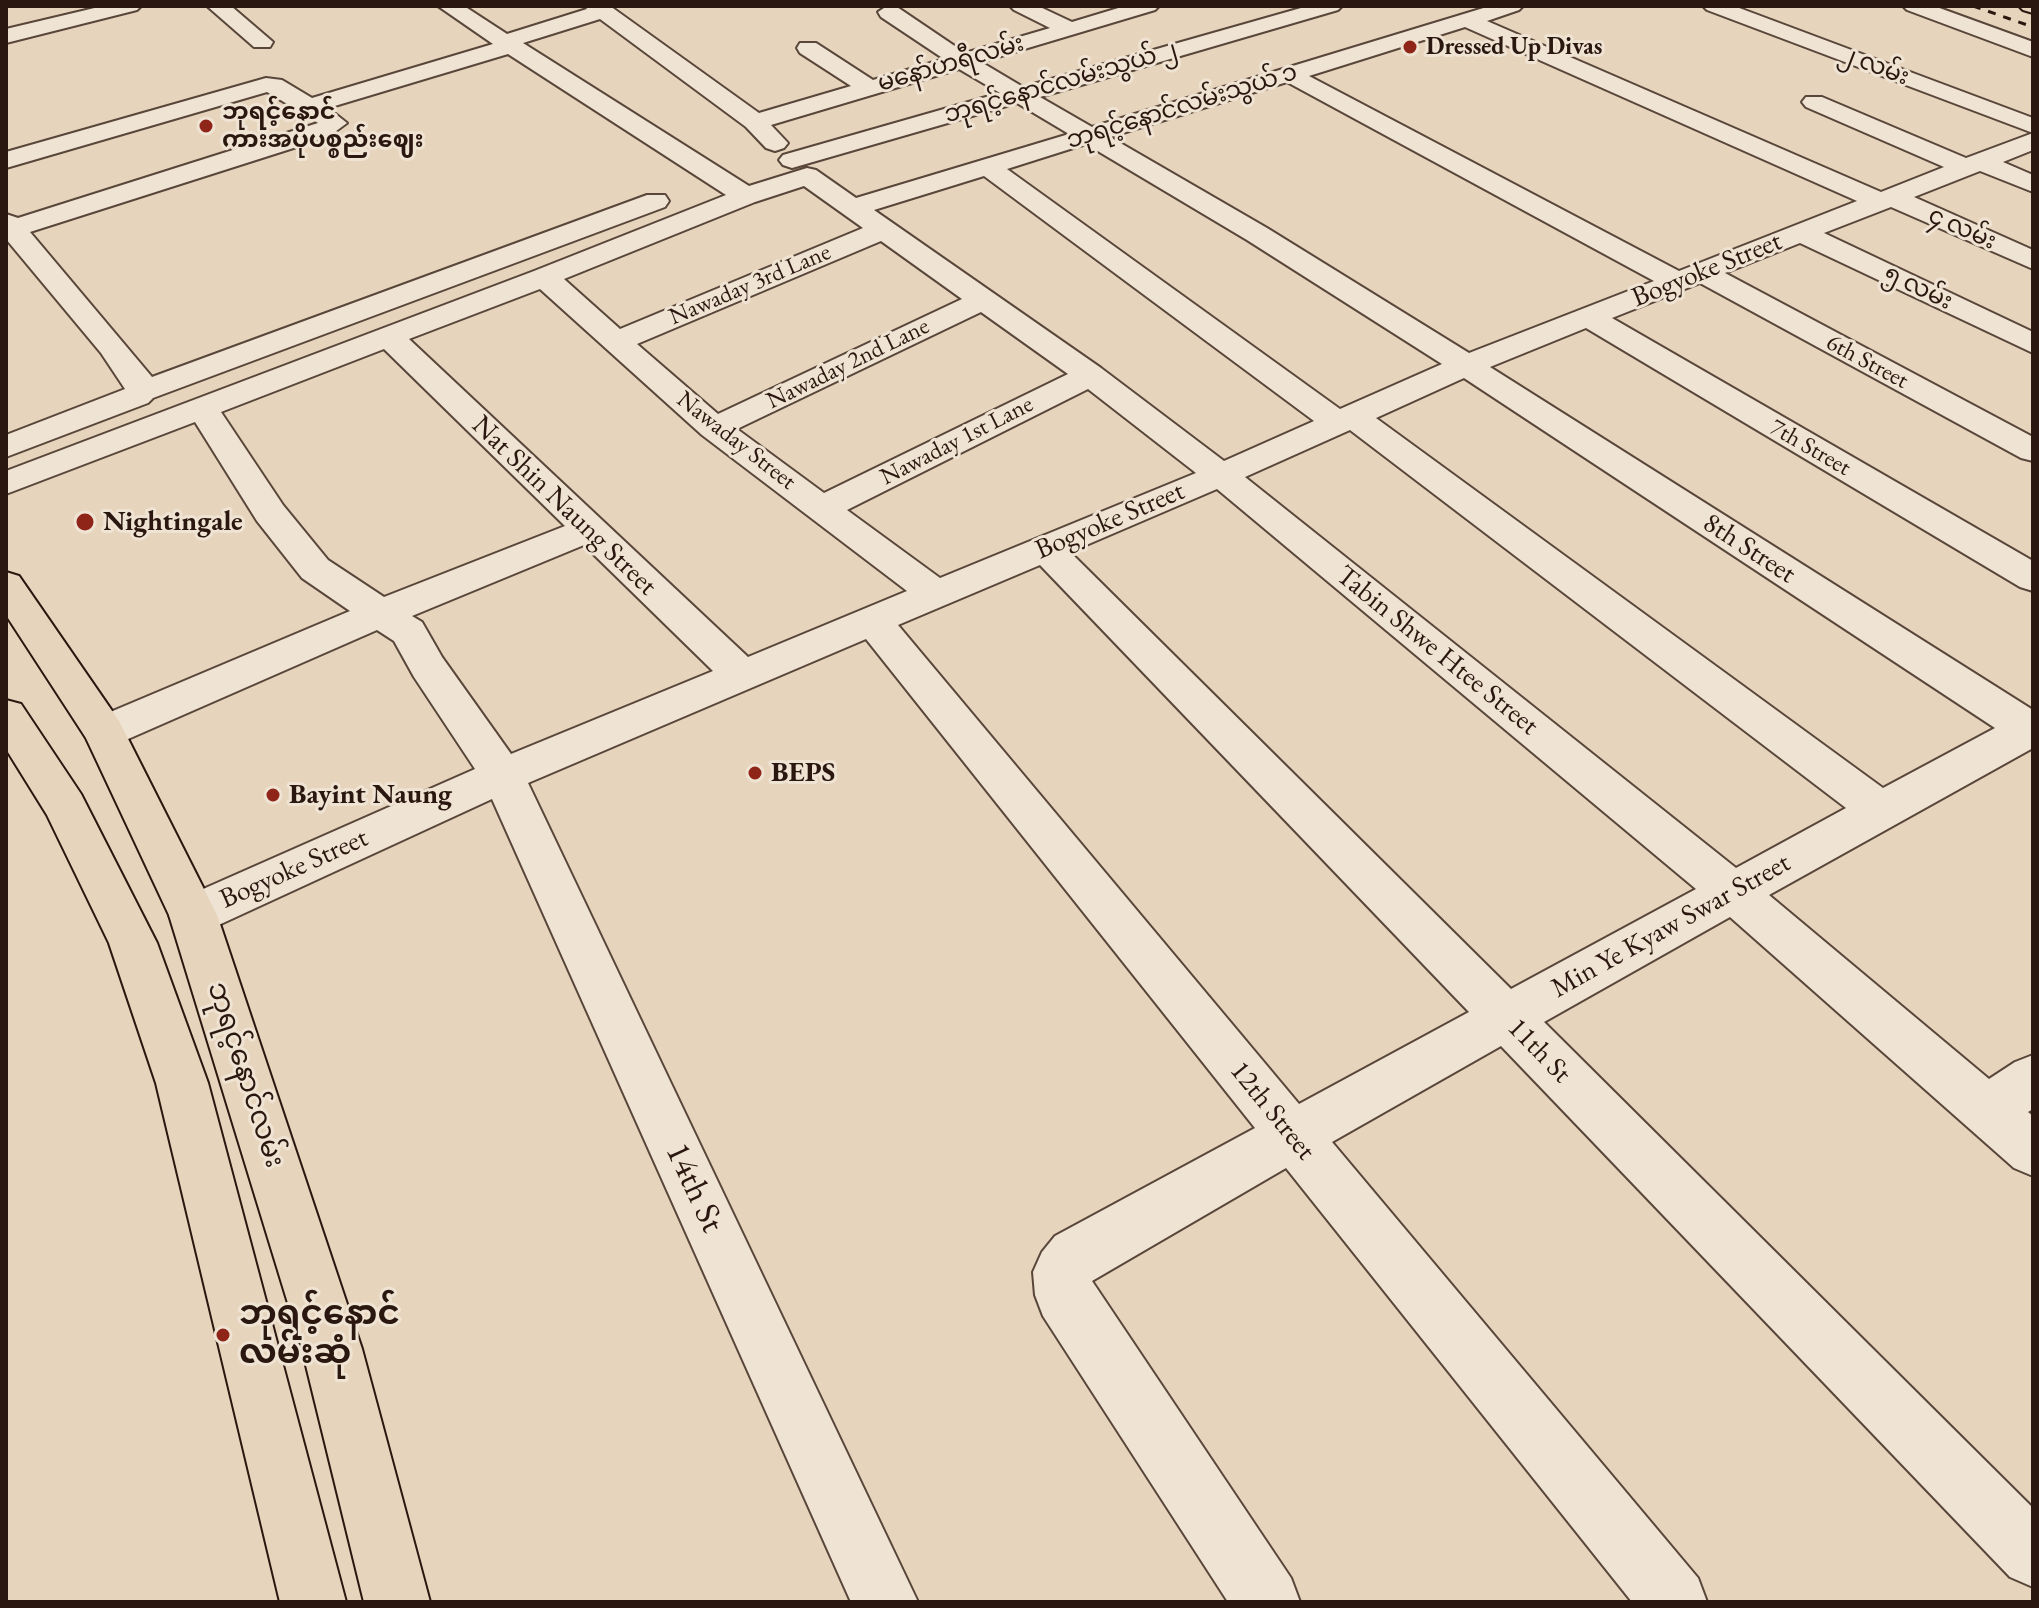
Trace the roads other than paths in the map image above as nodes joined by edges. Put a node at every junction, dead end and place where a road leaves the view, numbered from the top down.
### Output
1 (130, 6) edge
2 (218, 6) edge
3 (449, 6) edge
4 (539, 6) edge
5 (1021, 6) edge
6 (1148, 6) edge
7 (1331, 6) edge
8 (1512, 6) edge
9 (1714, 6) edge
10 (1914, 6) edge
11 (600, 8) edge
12 (889, 12) dead end
13 (1467, 20) junction
14 (566, 22) junction
15 (1070, 29) junction
16 (6, 36) edge
17 (262, 42) dead end
18 (509, 43) junction
19 (808, 48) dead end
20 (2033, 50) edge
21 (962, 61) junction
22 (1289, 74) junction
23 (870, 88) junction
24 (1019, 95) junction
25 (298, 101) junction
26 (1814, 102) dead end
27 (261, 121) dead end
28 (755, 122) junction
29 (2033, 126) edge
30 (1089, 136) junction
31 (2033, 141) edge
32 (6, 160) edge
33 (1974, 165) junction
34 (988, 167) junction
35 (805, 173) junction
36 (718, 178) junction
37 (6, 179) edge
38 (2033, 184) edge
39 (746, 196) junction
40 (1886, 199) junction
41 (868, 219) junction
42 (10, 231) edge
43 (1802, 233) junction
44 (2033, 260) edge
45 (544, 277) junction
46 (1690, 277) junction
47 (983, 300) junction
48 (1588, 317) junction
49 (388, 336) junction
50 (617, 341) junction
51 (2033, 344) edge
52 (1466, 365) junction
53 (1090, 375) junction
54 (142, 391) junction
55 (202, 408) junction
56 (1345, 419) junction
57 (714, 428) junction
58 (6, 447) edge
59 (2033, 451) edge
60 (1221, 475) junction
61 (6, 483) edge
62 (823, 508) junction
63 (588, 530) junction
64 (1045, 548) junction
65 (2033, 578) edge
66 (6, 585) edge
67 (935, 593) junction
68 (381, 613) junction
69 (872, 620) junction
70 (741, 674) junction
71 (6, 715) edge
72 (2031, 729) edge
73 (104, 732) junction
74 (503, 775) junction
75 (1880, 810) junction
76 (1733, 892) junction
77 (193, 915) junction
78 (1506, 1017) junction
79 (2033, 1079) edge
80 (1987, 1110) junction
81 (1292, 1136) junction
82 (2033, 1150) edge
83 (2033, 1554) edge
84 (313, 1602) edge
85 (397, 1602) edge
86 (885, 1602) edge
87 (1267, 1602) edge
88 (1674, 1602) edge

1 - 16 street
2 - 17 street
3 - 18 street
4 - 14 street
5 - 15 street
6 - 15 street, မနော်ဟရီလမ်း
7 - 24 street, ဘုရင့်နောင်လမ်းသွယ် ၂
8 - 13 street, ဘုရင့်နောင်လမ်းသွယ် ၁
9 - 29 street, ၂ လမ်း
10 - 20 street
11 - 14 street
11 - 28 street, Tabin Shwe Htee Street
12 - 21 street, 8th Street
13 - 22 street, ဘုရင့်နောင်လမ်းသွယ် ၁
13 - 40 street, ၄ လမ်း
14 - 18 street
15 - 21 street, မနော်ဟရီလမ်း
18 - 25 street
18 - 36 street
19 - 23 street
21 - 23 street, မနော်ဟရီလမ်း
21 - 24 street, 8th Street
22 - 30 street, ဘုရင့်နောင်လမ်းသွယ် ၁
22 - 46 street, 6th Street
23 - 28 street, မနော်ဟရီလမ်း
24 - 30 street, 8th Street
24 - 35 street, ဘုရင့်နောင်လမ်းသွယ် ၂
25 - 27 street
25 - 32 street
25 - 37 street
25 - 42 street
26 - 33 street
28 - 35 street, Tabin Shwe Htee Street
30 - 34 street, ဘုရင့်နောင်လမ်းသွယ် ၁
30 - 52 street, 8th Street
31 - 33 street, Bogyoke Street
33 - 38 street
33 - 40 street, Bogyoke Street
34 - 41 street, ဘုရင့်နောင်လမ်းသွယ် ၁
34 - 56 street
35 - 39 street, ဘုရင့်နောင်လမ်းသွယ် ၂
35 - 41 street, Tabin Shwe Htee Street
36 - 39 street
36 - 54 street
39 - 45 street, ဘုရင့်နောင်လမ်းသွယ် ၂
40 - 43 street, Bogyoke Street
40 - 44 street, ၄ လမ်း
41 - 47 street, Tabin Shwe Htee Street
41 - 50 street, Nawaday 3rd Lane
42 - 54 street
43 - 46 street, Bogyoke Street
43 - 51 street, ၅ လမ်း
45 - 49 street, ဘုရင့်နောင်လမ်းသွယ် ၂
45 - 50 street, Nawaday Street
46 - 48 street, Bogyoke Street
46 - 59 street, 6th Street
47 - 53 street, Tabin Shwe Htee Street
47 - 57 street, Nawaday 2nd Lane
48 - 52 street, Bogyoke Street
48 - 65 street, 7th Street
49 - 55 street, ဘုရင့်နောင်လမ်းသွယ် ၂
49 - 63 street, Nat Shin Naung Street
50 - 57 street, Nawaday Street
52 - 56 street, Bogyoke Street
52 - 72 street, 8th Street
53 - 60 street, Tabin Shwe Htee Street
53 - 62 street, Nawaday 1st Lane
54 - 58 street
55 - 61 street, ဘုရင့်နောင်လမ်းသွယ် ၂
55 - 68 street, 14th St
56 - 60 street, Bogyoke Street
56 - 75 street
57 - 62 street, Nawaday Street
60 - 64 street, Bogyoke Street
60 - 76 street, Tabin Shwe Htee Street
62 - 67 street, Nawaday Street
63 - 68 street
63 - 70 street, Nat Shin Naung Street
64 - 67 street, Bogyoke Street
64 - 78 street, 11th St
66 - 73 main road, ဘုရင့်နောင်လမ်း
67 - 69 street, Bogyoke Street
68 - 73 street
68 - 74 street, 14th St
69 - 70 street, Bogyoke Street
69 - 81 street, 12th Street
70 - 74 street, Bogyoke Street
71 - 84 main road
72 - 75 street, Min Ye Kyaw Swar Street
73 - 77 main road, ဘုရင့်နောင်လမ်း
74 - 77 street, Bogyoke Street
74 - 86 street, 14th St
75 - 76 street, Min Ye Kyaw Swar Street
76 - 78 street, Min Ye Kyaw Swar Street
76 - 80 street, Tabin Shwe Htee Street
77 - 85 main road, ဘုရင့်နောင်လမ်း
78 - 81 street, Min Ye Kyaw Swar Street
78 - 83 street, 11th St
79 - 80 street
80 - 82 street, Tabin Shwe Htee Street
81 - 87 street, Min Ye Kyaw Swar Street
81 - 88 street, 12th Street

